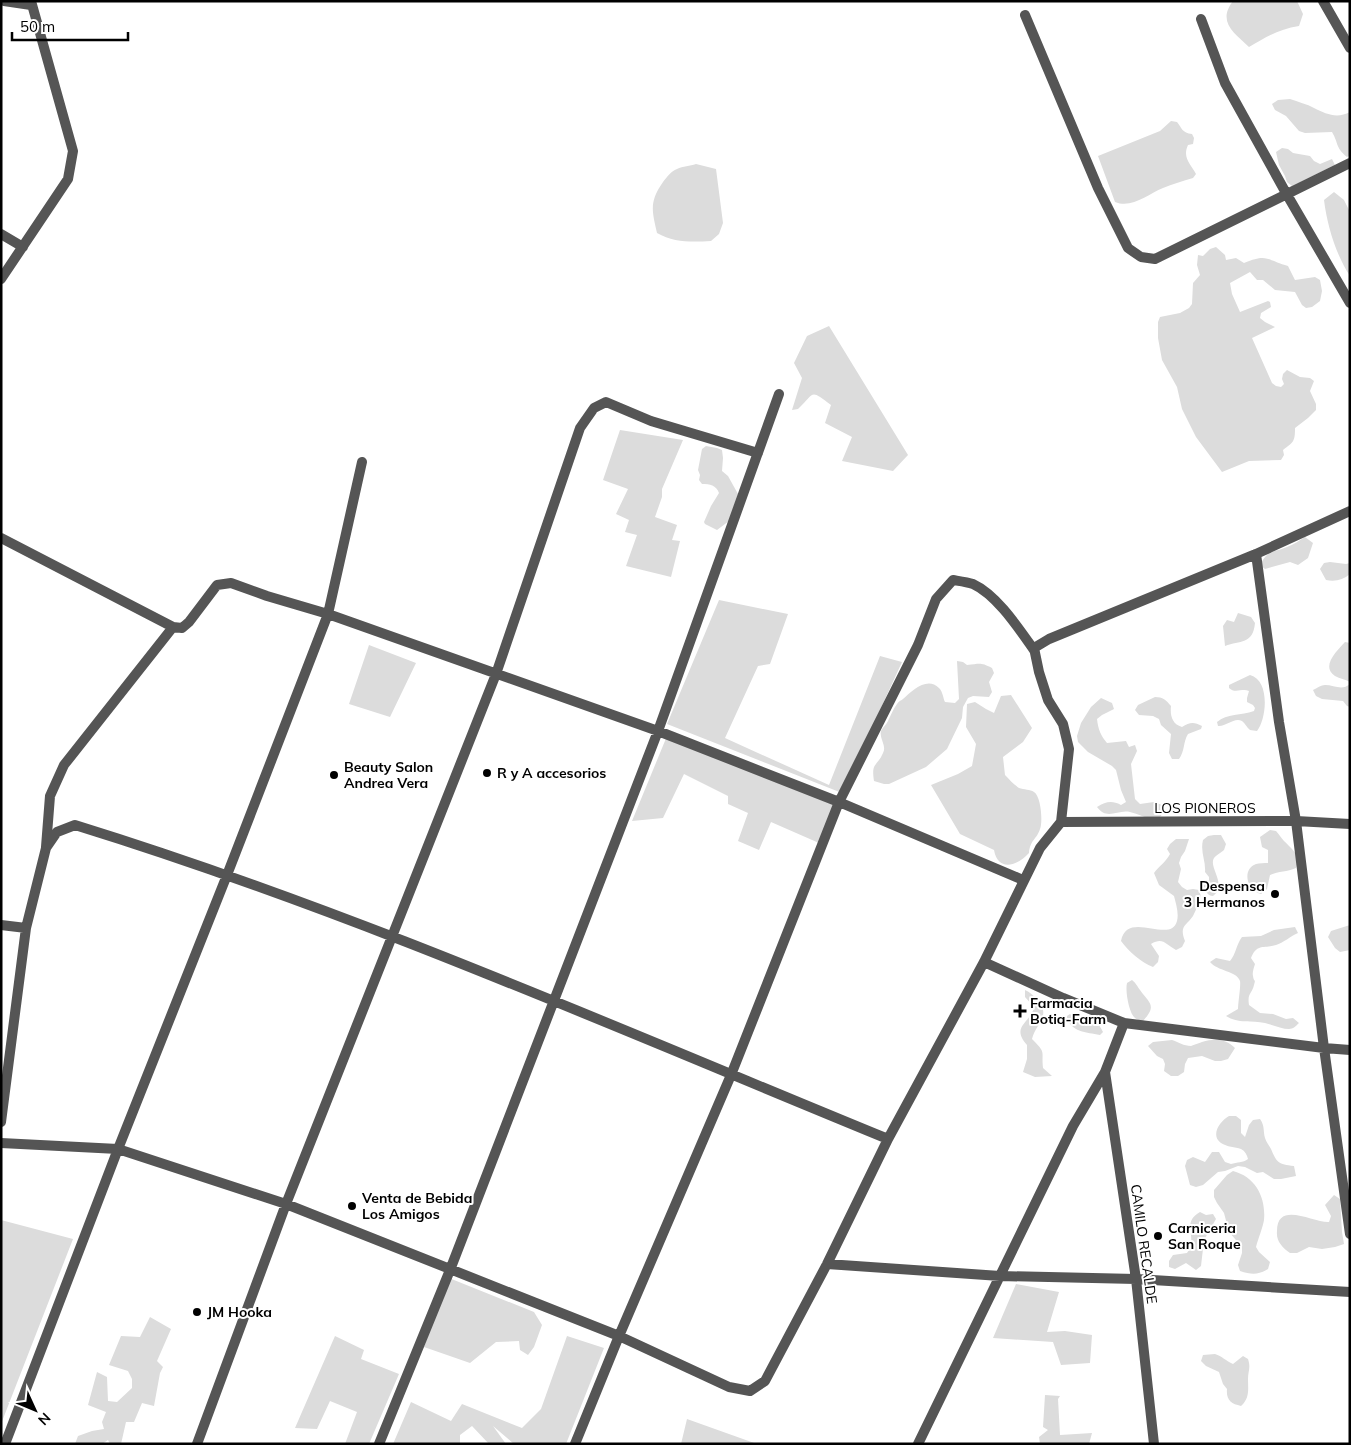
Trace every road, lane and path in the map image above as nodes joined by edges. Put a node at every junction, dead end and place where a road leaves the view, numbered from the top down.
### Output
1 (4, 1) edge
2 (1323, 1) edge
3 (31, 3) edge
4 (1025, 15) dead end
5 (1201, 19) dead end
6 (1350, 48) edge
7 (1350, 163) edge
8 (1286, 193) junction
9 (1, 234) edge
10 (23, 247) junction
11 (1, 278) edge
12 (1350, 303) edge
13 (779, 394) dead end
14 (758, 453) junction
15 (362, 462) dead end
16 (1350, 511) edge
17 (1, 538) edge
18 (1256, 554) junction
19 (328, 614) junction
20 (173, 627) junction
21 (1034, 650) junction
22 (496, 674) junction
23 (658, 731) junction
24 (840, 802) junction
25 (1296, 821) junction
26 (1061, 822) junction
27 (1350, 824) edge
28 (46, 848) junction
29 (227, 875) junction
30 (1023, 880) junction
31 (1, 925) edge
32 (26, 928) junction
33 (391, 936) junction
34 (984, 962) junction
35 (553, 1000) junction
36 (1124, 1023) junction
37 (1324, 1048) junction
38 (1350, 1050) edge
39 (1105, 1072) junction
40 (732, 1075) junction
41 (1, 1122) edge
42 (888, 1138) junction
43 (1, 1143) edge
44 (118, 1149) junction
45 (286, 1204) junction
46 (1350, 1234) edge
47 (826, 1264) junction
48 (450, 1270) junction
49 (1000, 1276) junction
50 (1136, 1279) junction
51 (1350, 1292) edge
52 (619, 1336) junction
53 (5, 1444) edge
54 (197, 1444) edge
55 (379, 1444) edge
56 (575, 1444) edge
57 (918, 1444) edge
58 (1154, 1444) edge

1 - 3 street
2 - 6 street
3 - 10 street
4 - 8 street
5 - 8 street
7 - 8 street
8 - 12 street
9 - 10 street
10 - 11 street
13 - 14 street
14 - 22 street
14 - 23 street
15 - 19 street
16 - 18 street
17 - 20 street
18 - 21 street
18 - 25 street
19 - 20 street
19 - 22 street
19 - 29 street
20 - 28 street
21 - 24 street
21 - 26 street
22 - 23 street
22 - 33 street
23 - 24 street
23 - 35 street
24 - 30 street
24 - 40 street
25 - 26 street, LOS PIONEROS
25 - 27 street, LOS PIONEROS
25 - 37 street
26 - 30 street
28 - 29 street
28 - 32 street
29 - 33 street
29 - 44 street
30 - 34 street
31 - 32 street
32 - 41 street
33 - 35 street
33 - 45 street
34 - 36 street
34 - 42 street
35 - 40 street
35 - 48 street
36 - 37 street
36 - 39 street, CAMILO RECALDE
37 - 38 street
37 - 46 street
39 - 49 street
39 - 50 street, CAMILO RECALDE
40 - 42 street
40 - 52 street
42 - 47 street
43 - 44 street
44 - 45 street
44 - 53 street
45 - 48 street
45 - 54 street
47 - 49 street
47 - 52 street
48 - 52 street
48 - 55 street
49 - 50 street
49 - 57 street
50 - 51 street
50 - 58 street, CAMILO RECALDE
52 - 56 street

